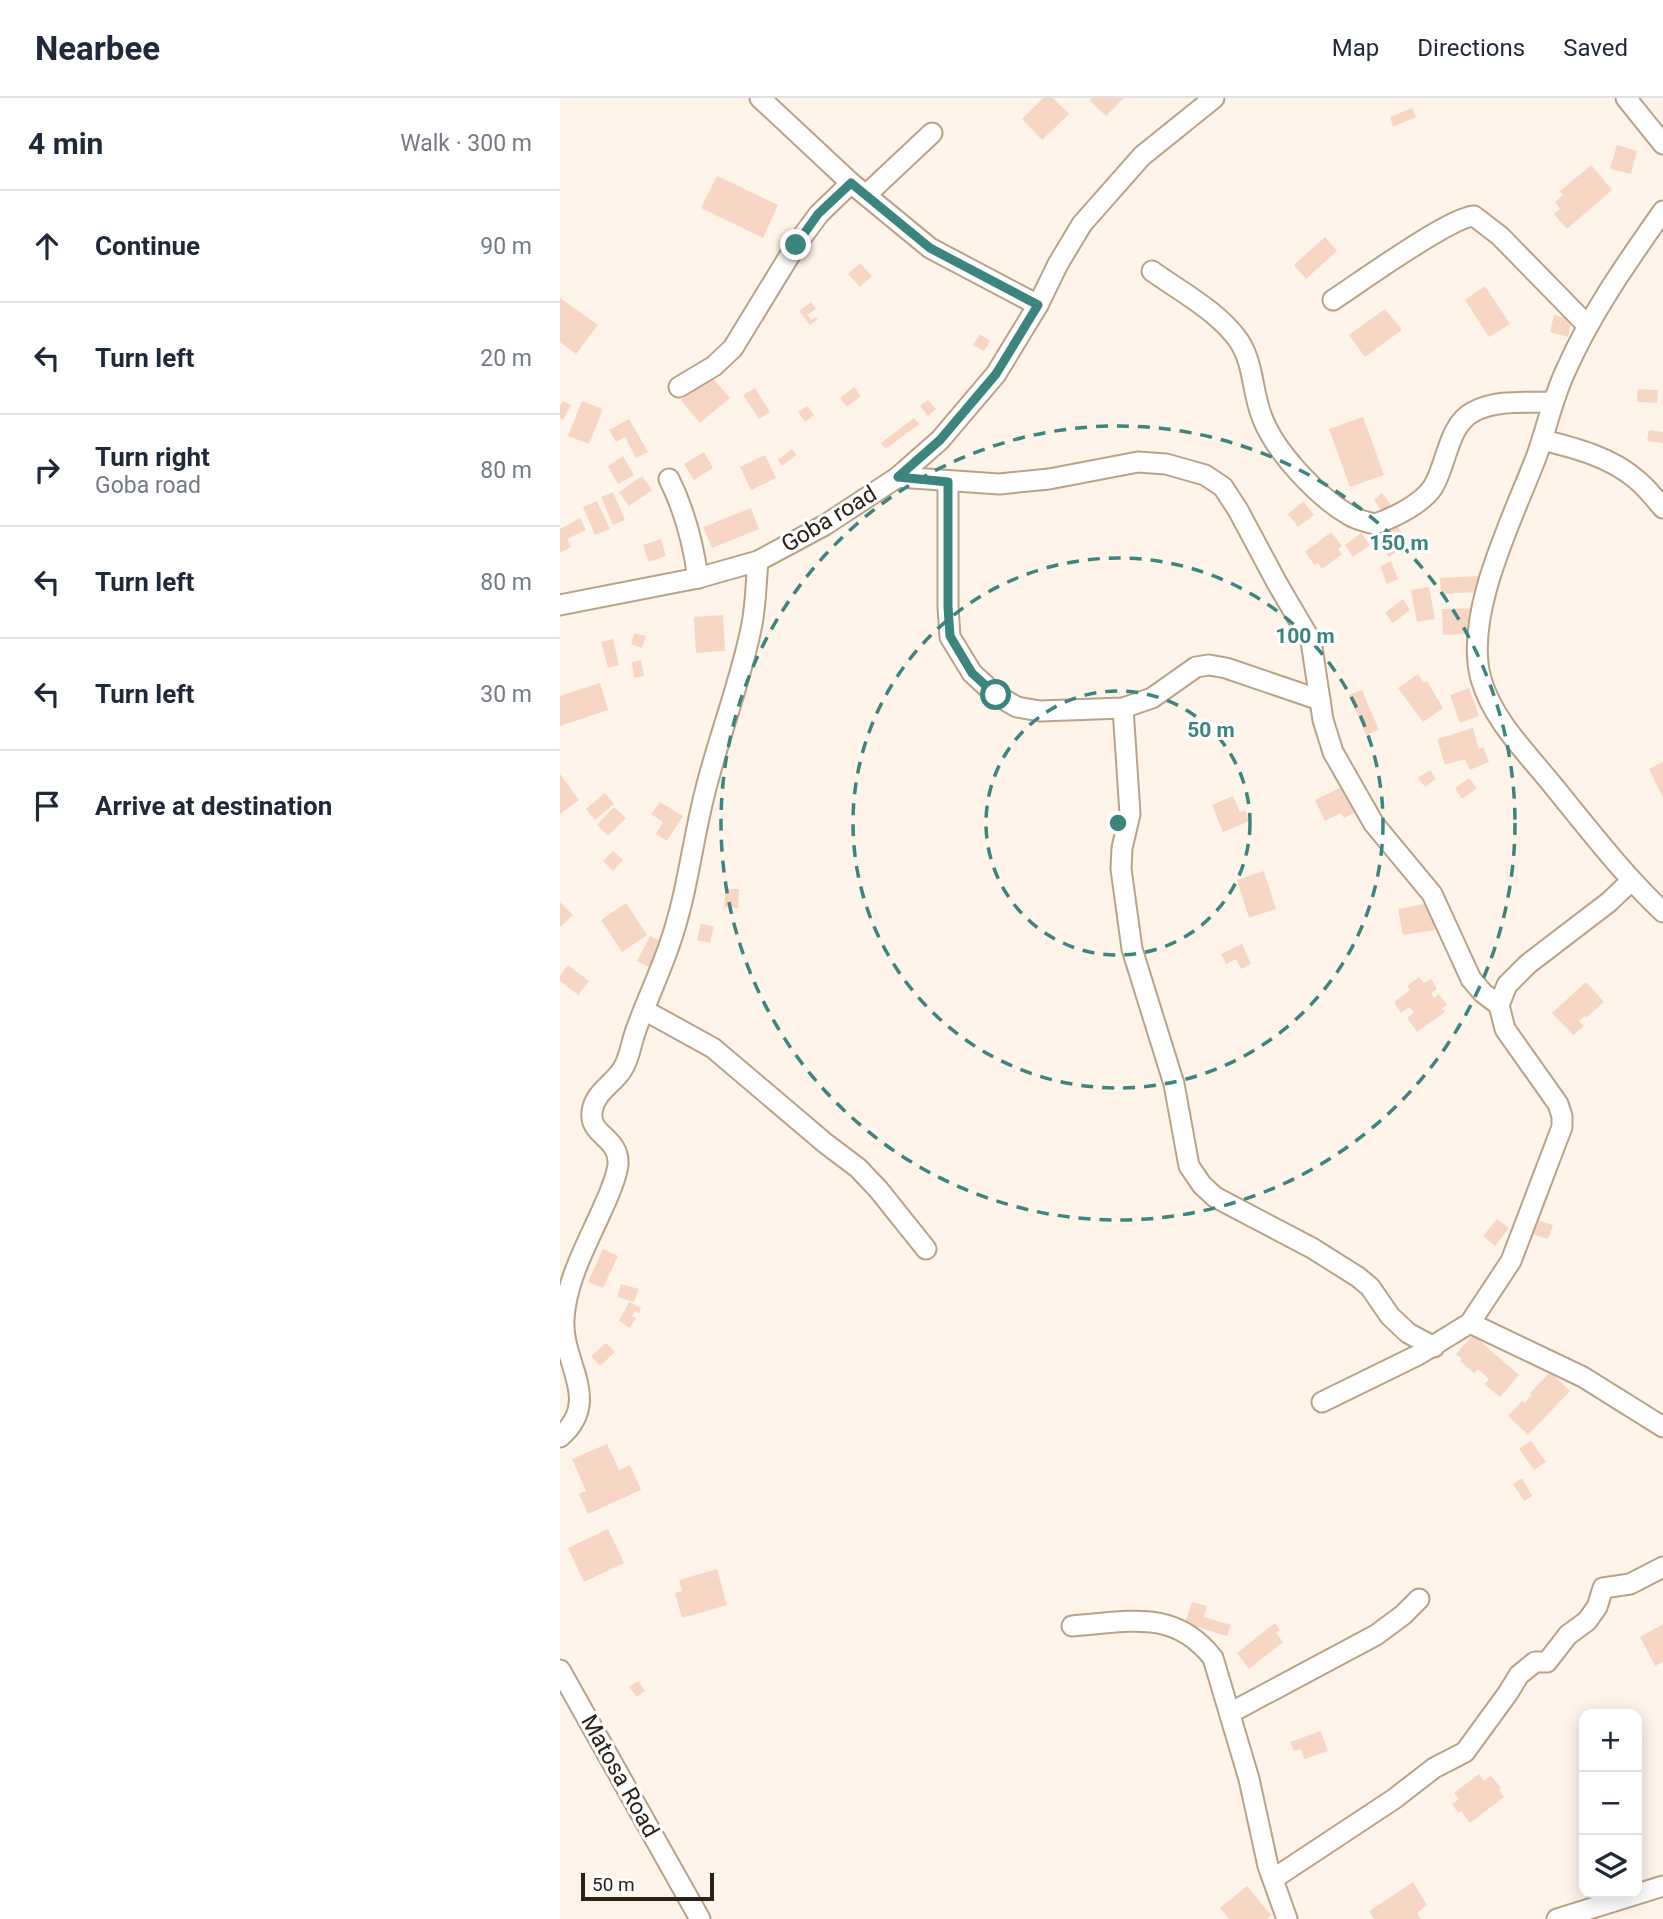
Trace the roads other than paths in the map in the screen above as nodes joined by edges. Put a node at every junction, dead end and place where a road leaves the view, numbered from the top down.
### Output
1 (1626, 98) edge
2 (763, 99) edge
3 (1209, 100) edge
4 (932, 133) dead end
5 (1663, 144) edge
6 (859, 189) junction
7 (1663, 211) edge
8 (1152, 271) dead end
9 (1333, 300) dead end
10 (1038, 305) junction
11 (1588, 326) junction
12 (679, 387) dead end
13 (1553, 402) junction
14 (1543, 440) junction
15 (898, 477) junction
16 (669, 479) dead end
17 (948, 482) junction
18 (1663, 508) edge
19 (758, 561) junction
20 (698, 578) junction
21 (561, 602) edge
22 (1320, 700) junction
23 (1123, 708) junction
24 (1631, 881) junction
25 (1663, 912) edge
26 (1499, 1005) junction
27 (644, 1010) junction
28 (926, 1249) dead end
29 (1470, 1323) junction
30 (1434, 1347) junction
31 (1322, 1402) dead end
32 (1663, 1427) edge
33 (560, 1437) edge
34 (1663, 1567) edge
35 (1419, 1599) dead end
36 (1072, 1626) dead end
37 (560, 1670) edge
38 (1230, 1713) junction
39 (1273, 1879) junction
40 (1663, 1886) edge
41 (701, 1919) edge
42 (1287, 1919) edge
43 (1557, 1919) edge

1 - 5 street
2 - 6 street
3 - 10 street, Goba road
4 - 6 street
6 - 10 street
6 - 12 street
7 - 11 street
8 - 13 street
9 - 11 street
10 - 15 street, Goba road
11 - 13 street
13 - 14 street
14 - 18 street
14 - 24 street
15 - 17 street
15 - 19 street, Goba road
16 - 20 street
17 - 22 street
17 - 23 street
19 - 20 street, Goba road
19 - 27 street
20 - 21 street, Goba road
22 - 23 street
22 - 26 street
23 - 30 street
24 - 25 street
24 - 26 street
26 - 29 street
27 - 28 street
27 - 33 street
29 - 30 street
29 - 32 street
30 - 31 street
34 - 39 street
35 - 38 street
36 - 38 street
37 - 41 street, Matosa Road
38 - 39 street
39 - 42 street
40 - 43 street

